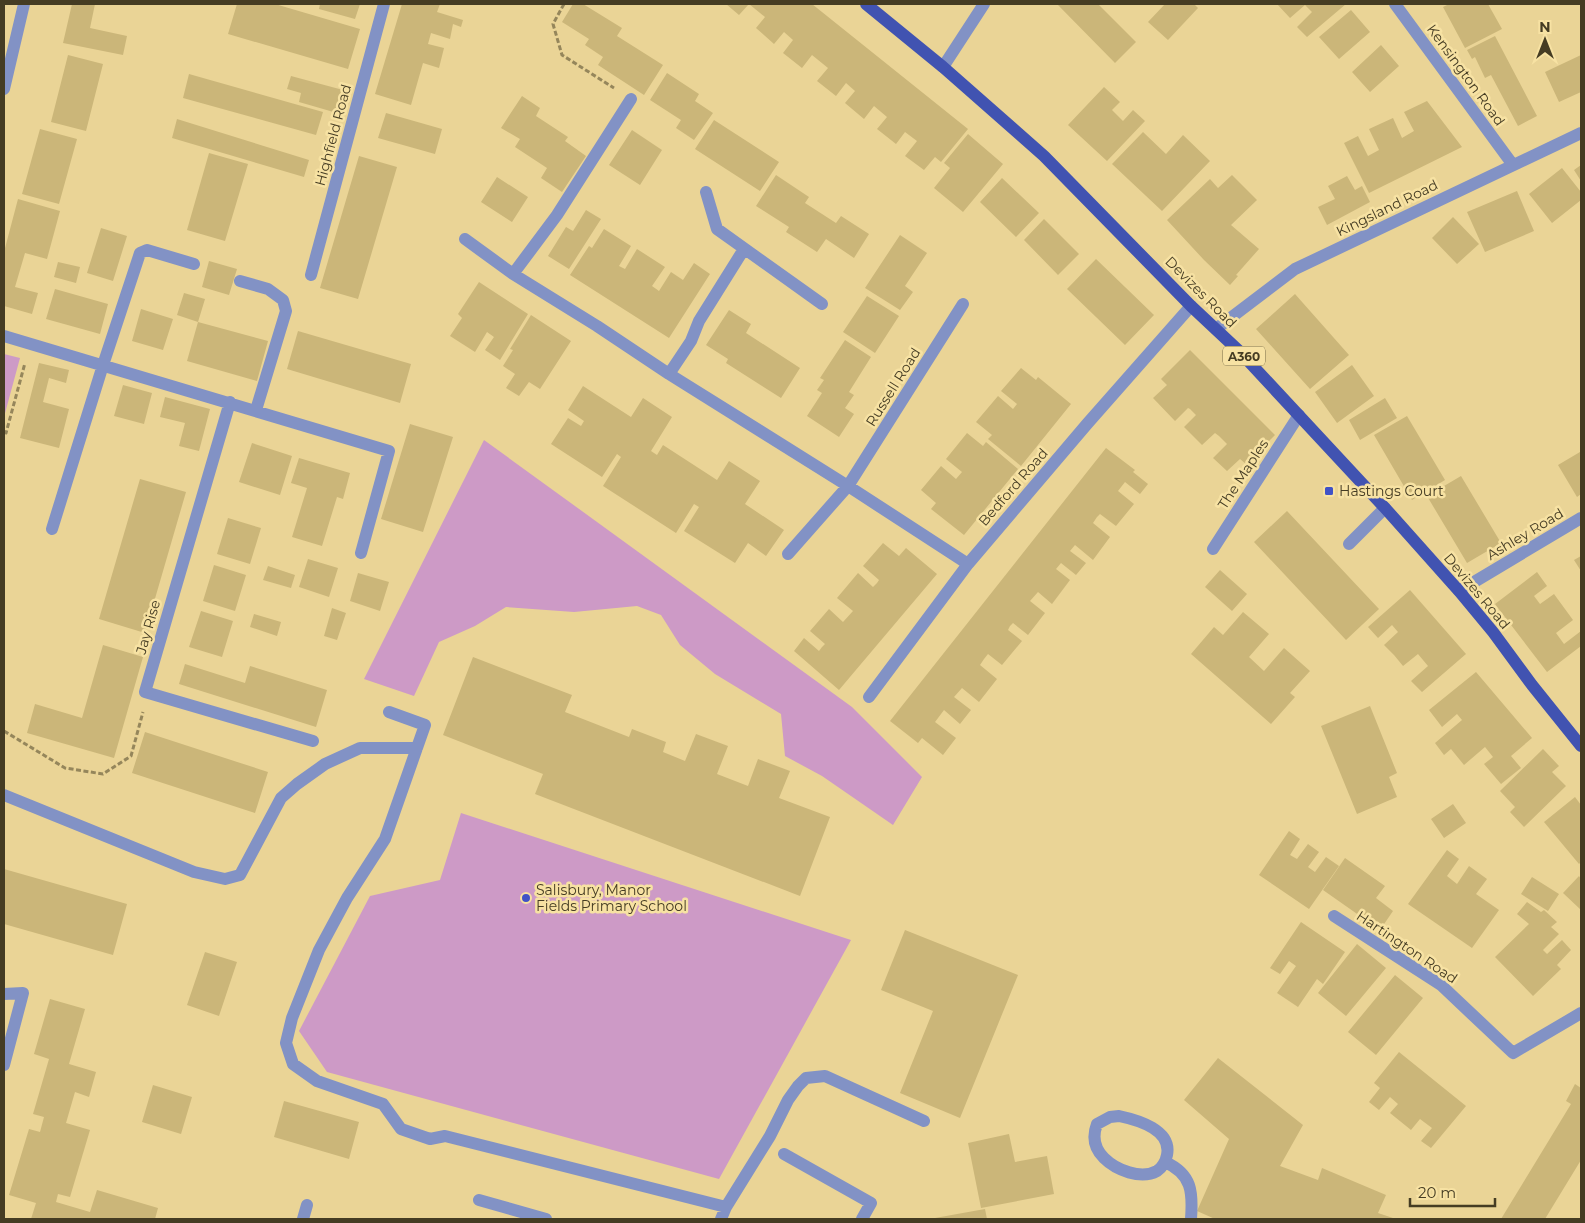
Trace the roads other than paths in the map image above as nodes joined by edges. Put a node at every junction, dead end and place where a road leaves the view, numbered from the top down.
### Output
1 (24, 4) edge
2 (384, 4) edge
3 (866, 4) edge
4 (984, 4) edge
5 (1395, 4) edge
6 (943, 67) junction
7 (4, 89) edge
8 (631, 99) road end
9 (1581, 132) edge
10 (1513, 164) junction
11 (706, 192) dead end
12 (465, 240) dead end
13 (744, 249) junction
14 (194, 264) dead end
15 (514, 274) junction
16 (311, 275) dead end
17 (240, 281) dead end
18 (822, 304) dead end
19 (963, 304) dead end
20 (1191, 306) junction
21 (1216, 329) junction
22 (4, 336) edge
23 (103, 365) junction
24 (669, 374) junction
25 (230, 402) junction
26 (256, 410) junction
27 (1299, 416) junction
28 (848, 486) junction
29 (1385, 508) junction
30 (1581, 518) edge
31 (52, 529) dead end
32 (1349, 544) dead end
33 (1213, 549) dead end
34 (361, 552) dead end
35 (788, 554) dead end
36 (968, 564) junction
37 (1458, 591) junction
38 (869, 697) dead end
39 (389, 712) dead end
40 (313, 741) dead end
41 (1581, 746) edge
42 (417, 748) junction
43 (4, 795) edge
44 (1334, 916) dead end
45 (4, 994) edge
46 (1581, 1013) edge
47 (4, 1066) edge
48 (924, 1121) dead end
49 (784, 1154) dead end
50 (1164, 1162) junction
51 (478, 1200) dead end
52 (307, 1205) dead end
53 (723, 1213) edge
54 (303, 1219) edge
55 (546, 1219) edge
56 (862, 1219) edge
57 (1191, 1219) edge

1 - 7 street
2 - 16 street, Highfield Road
3 - 6 main road, Devizes Road / A360
4 - 6 street
5 - 10 street, Kensington Road
6 - 20 main road, Devizes Road / A360
8 - 15 street
9 - 10 street, Kingsland Road
10 - 21 street, Kingsland Road
11 - 13 street
12 - 15 street
13 - 18 street
13 - 24 street
14 - 23 street
15 - 24 street
17 - 26 street
19 - 28 street, Russell Road
20 - 21 main road, Devizes Road / A360
20 - 36 street, Bedford Road
21 - 27 main road, Devizes Road / A360
22 - 23 street
23 - 25 street
23 - 31 street
24 - 28 street
25 - 26 street
25 - 40 street, Jay Rise
26 - 34 street
27 - 29 main road, Devizes Road / A360
27 - 33 street, The Maples
28 - 35 street, Russell Road
28 - 36 street
29 - 32 street
29 - 37 main road, Devizes Road / A360
30 - 37 street, Ashley Road
36 - 38 street, Bedford Road
37 - 41 main road, Devizes Road / A360
39 - 42 street
42 - 43 street
42 - 53 street
44 - 46 street, Hartington Road
45 - 47 street
48 - 53 street
49 - 56 street
50 - 50 street
50 - 57 street
51 - 55 street
52 - 54 street

